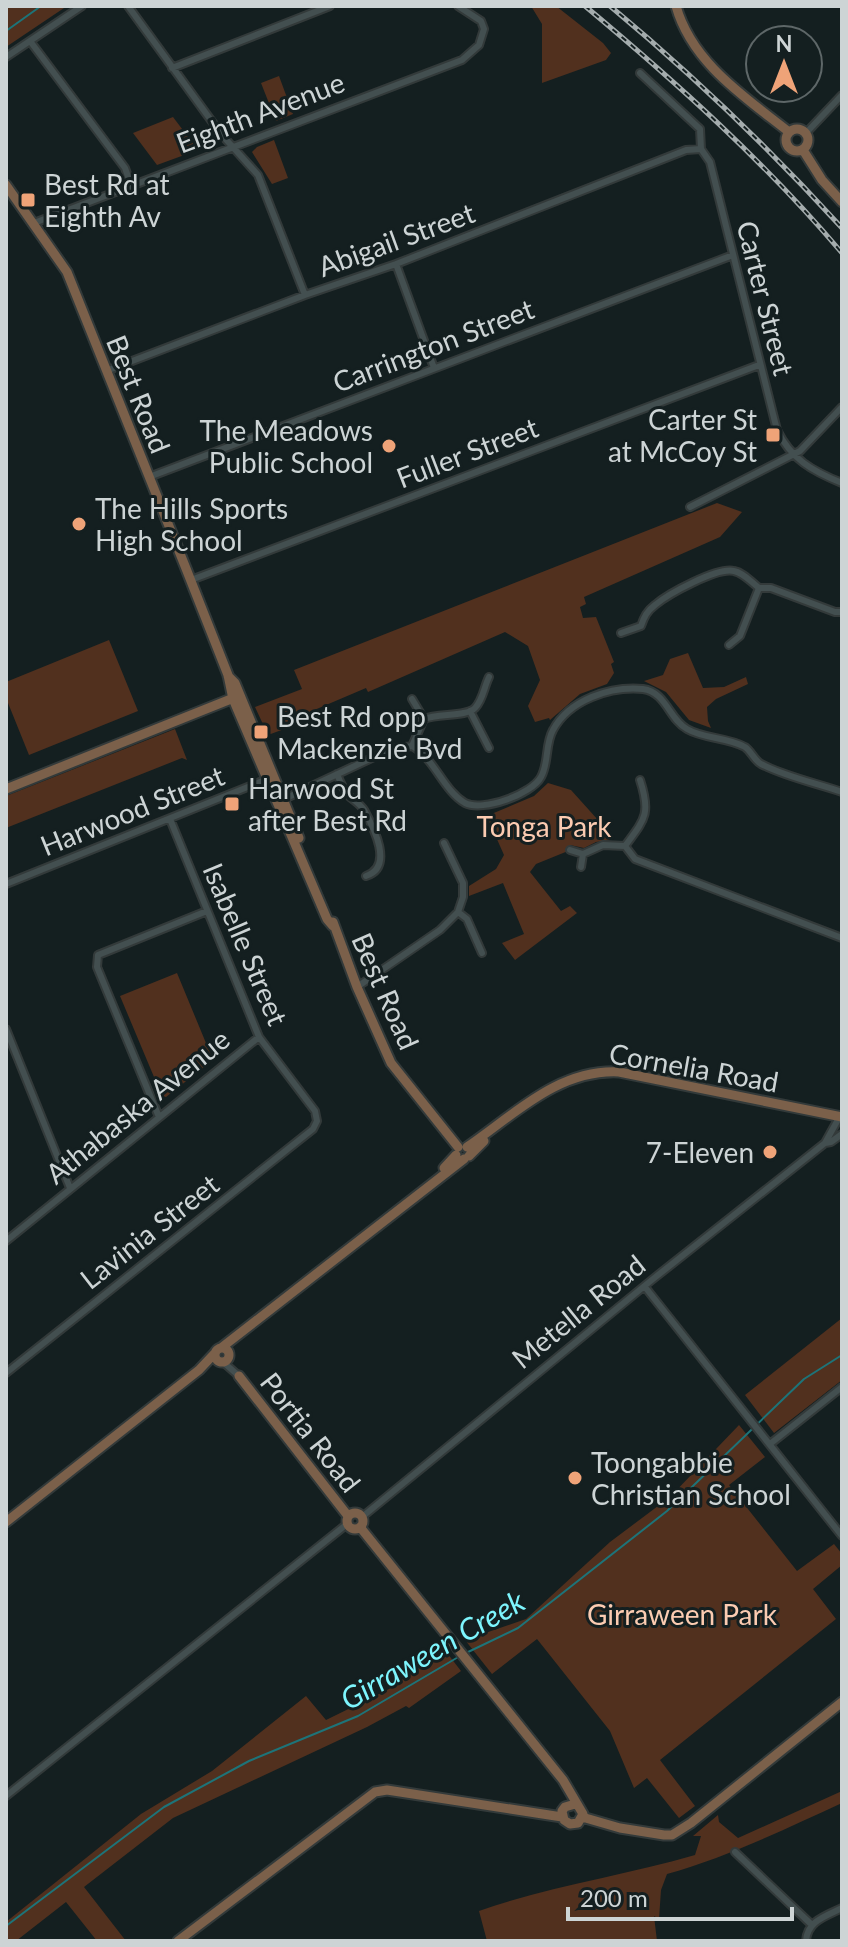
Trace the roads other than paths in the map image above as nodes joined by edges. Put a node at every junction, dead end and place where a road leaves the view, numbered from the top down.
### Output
1 (82, 6) edge
2 (128, 6) edge
3 (330, 6) edge
4 (458, 6) edge
5 (676, 6) edge
6 (30, 41) junction
7 (6, 57) edge
8 (172, 68) junction
9 (640, 73) dead end
10 (842, 95) edge
11 (789, 132) junction
12 (806, 133) junction
13 (232, 146) junction
14 (701, 149) junction
15 (803, 150) junction
16 (6, 185) edge
17 (131, 185) junction
18 (842, 202) edge
19 (34, 223) junction
20 (733, 255) junction
21 (396, 264) junction
22 (305, 295) junction
23 (759, 365) junction
24 (434, 368) junction
25 (106, 371) junction
26 (842, 407) edge
27 (793, 455) junction
28 (149, 478) junction
29 (842, 483) edge
30 (690, 507) dead end
31 (191, 580) junction
32 (759, 588) junction
33 (842, 612) edge
34 (621, 633) dead end
35 (729, 645) dead end
36 (489, 677) dead end
37 (236, 697) junction
38 (412, 699) dead end
39 (470, 711) junction
40 (424, 719) junction
41 (412, 746) junction
42 (489, 748) dead end
43 (337, 774) junction
44 (271, 778) junction
45 (640, 780) dead end
46 (6, 789) edge
47 (842, 792) edge
48 (280, 801) junction
49 (170, 819) junction
50 (444, 843) dead end
51 (625, 846) junction
52 (570, 850) dead end
53 (583, 854) junction
54 (581, 867) dead end
55 (366, 876) dead end
56 (6, 884) edge
57 (207, 911) junction
58 (458, 912) junction
59 (842, 938) edge
60 (482, 953) dead end
61 (357, 987) junction
62 (6, 1029) edge
63 (259, 1037) junction
64 (159, 1117) junction
65 (841, 1117) edge
66 (317, 1121) joint
67 (842, 1134) edge
68 (825, 1143) junction
69 (463, 1153) junction
70 (70, 1188) junction
71 (6, 1241) edge
72 (645, 1287) junction
73 (222, 1356) junction
74 (6, 1373) edge
75 (239, 1376) joint
76 (842, 1387) edge
77 (770, 1444) junction
78 (348, 1520) junction
79 (6, 1522) edge
80 (361, 1522) junction
81 (842, 1536) edge
82 (842, 1702) edge
83 (6, 1796) edge
84 (575, 1804) junction
85 (562, 1817) junction
86 (582, 1817) junction
87 (735, 1852) dead end
88 (842, 1908) edge
89 (812, 1925) junction
90 (178, 1941) edge
91 (806, 1941) edge

1 - 6 street
2 - 8 street
3 - 8 street
4 - 13 street, Eighth Avenue
5 - 11 main road
6 - 7 street
6 - 17 street
8 - 13 street
9 - 14 street, Carter Street
10 - 12 street
11 - 12 main road
11 - 15 main road
12 - 15 main road
13 - 17 street, Eighth Avenue
13 - 22 street
14 - 20 street, Carter Street
14 - 21 street, Abigail Street
15 - 18 main road
16 - 19 main road, Best Road
17 - 19 street, Eighth Avenue
19 - 25 main road, Best Road
20 - 23 street, Carter Street
20 - 24 street, Carrington Street
21 - 22 street, Abigail Street
21 - 24 street
22 - 25 street, Abigail Street
23 - 27 street, Carter Street
23 - 31 street, Fuller Street
24 - 28 street, Carrington Street
25 - 28 main road, Best Road
26 - 27 street
27 - 29 street
27 - 30 street
28 - 31 main road, Best Road
31 - 37 main road, Best Road
32 - 33 street
32 - 34 street
32 - 35 street
36 - 39 street
37 - 44 main road, Best Road
37 - 46 main road
38 - 40 street
39 - 40 street
39 - 42 street
40 - 41 street
41 - 43 street
41 - 47 street
43 - 48 street
43 - 55 street
44 - 48 main road, Best Road
44 - 49 street, Harwood Street
45 - 51 street
48 - 61 main road, Best Road
49 - 56 street, Harwood Street
49 - 57 street, Isabelle Street
50 - 58 street
51 - 53 street
51 - 59 street
52 - 53 street
53 - 54 street
57 - 63 street, Isabelle Street
57 - 64 street
58 - 60 street
58 - 61 street
61 - 69 main road, Best Road
62 - 70 street
63 - 64 street, Athabaska Avenue
63 - 66 street, Isabelle Street
64 - 70 street, Athabaska Avenue
65 - 68 street, Metella Road
65 - 69 main road, Cornelia Road
66 - 74 street, Lavinia Street
67 - 68 street, Metella Road
68 - 72 street, Metella Road
69 - 73 main road, Cornelia Road
70 - 71 street, Athabaska Avenue
72 - 77 street
72 - 80 street, Metella Road
73 - 75 street, Portia Road
73 - 79 main road, Cornelia Road
75 - 78 main road, Portia Road
76 - 77 street
77 - 81 street
78 - 80 main road
78 - 83 street
80 - 84 main road, Portia Road
82 - 86 main road
84 - 85 main road
84 - 86 main road
85 - 86 main road
85 - 90 main road
87 - 89 street
88 - 89 street
89 - 91 street

